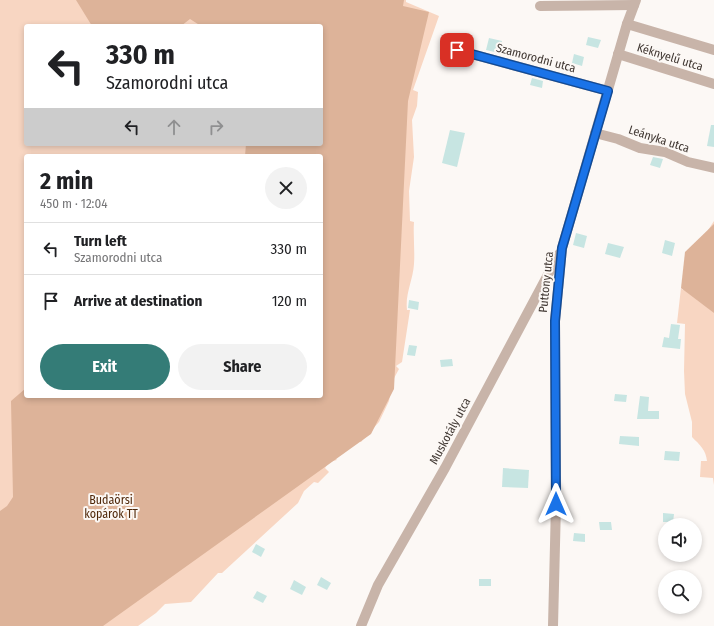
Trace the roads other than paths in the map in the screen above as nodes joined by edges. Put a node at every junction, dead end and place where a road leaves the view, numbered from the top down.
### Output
1 (635, 3) edge
2 (540, 6) dead end
3 (627, 24) junction
4 (457, 50) dead end
5 (714, 50) edge
6 (618, 54) junction
7 (714, 84) edge
8 (608, 91) junction
9 (595, 133) junction
10 (714, 168) edge
11 (562, 248) junction
12 (361, 626) edge
13 (553, 626) edge

1 - 2 street
1 - 3 street, Puttony utca
3 - 5 street
3 - 6 street, Puttony utca
4 - 8 street, Szamorodni utca
6 - 7 street, Kéknyelű utca
6 - 8 street, Puttony utca
8 - 9 street, Puttony utca
9 - 10 street, Leányka utca
9 - 11 street, Puttony utca
11 - 12 street, Muskotály utca
11 - 13 street, Puttony utca

